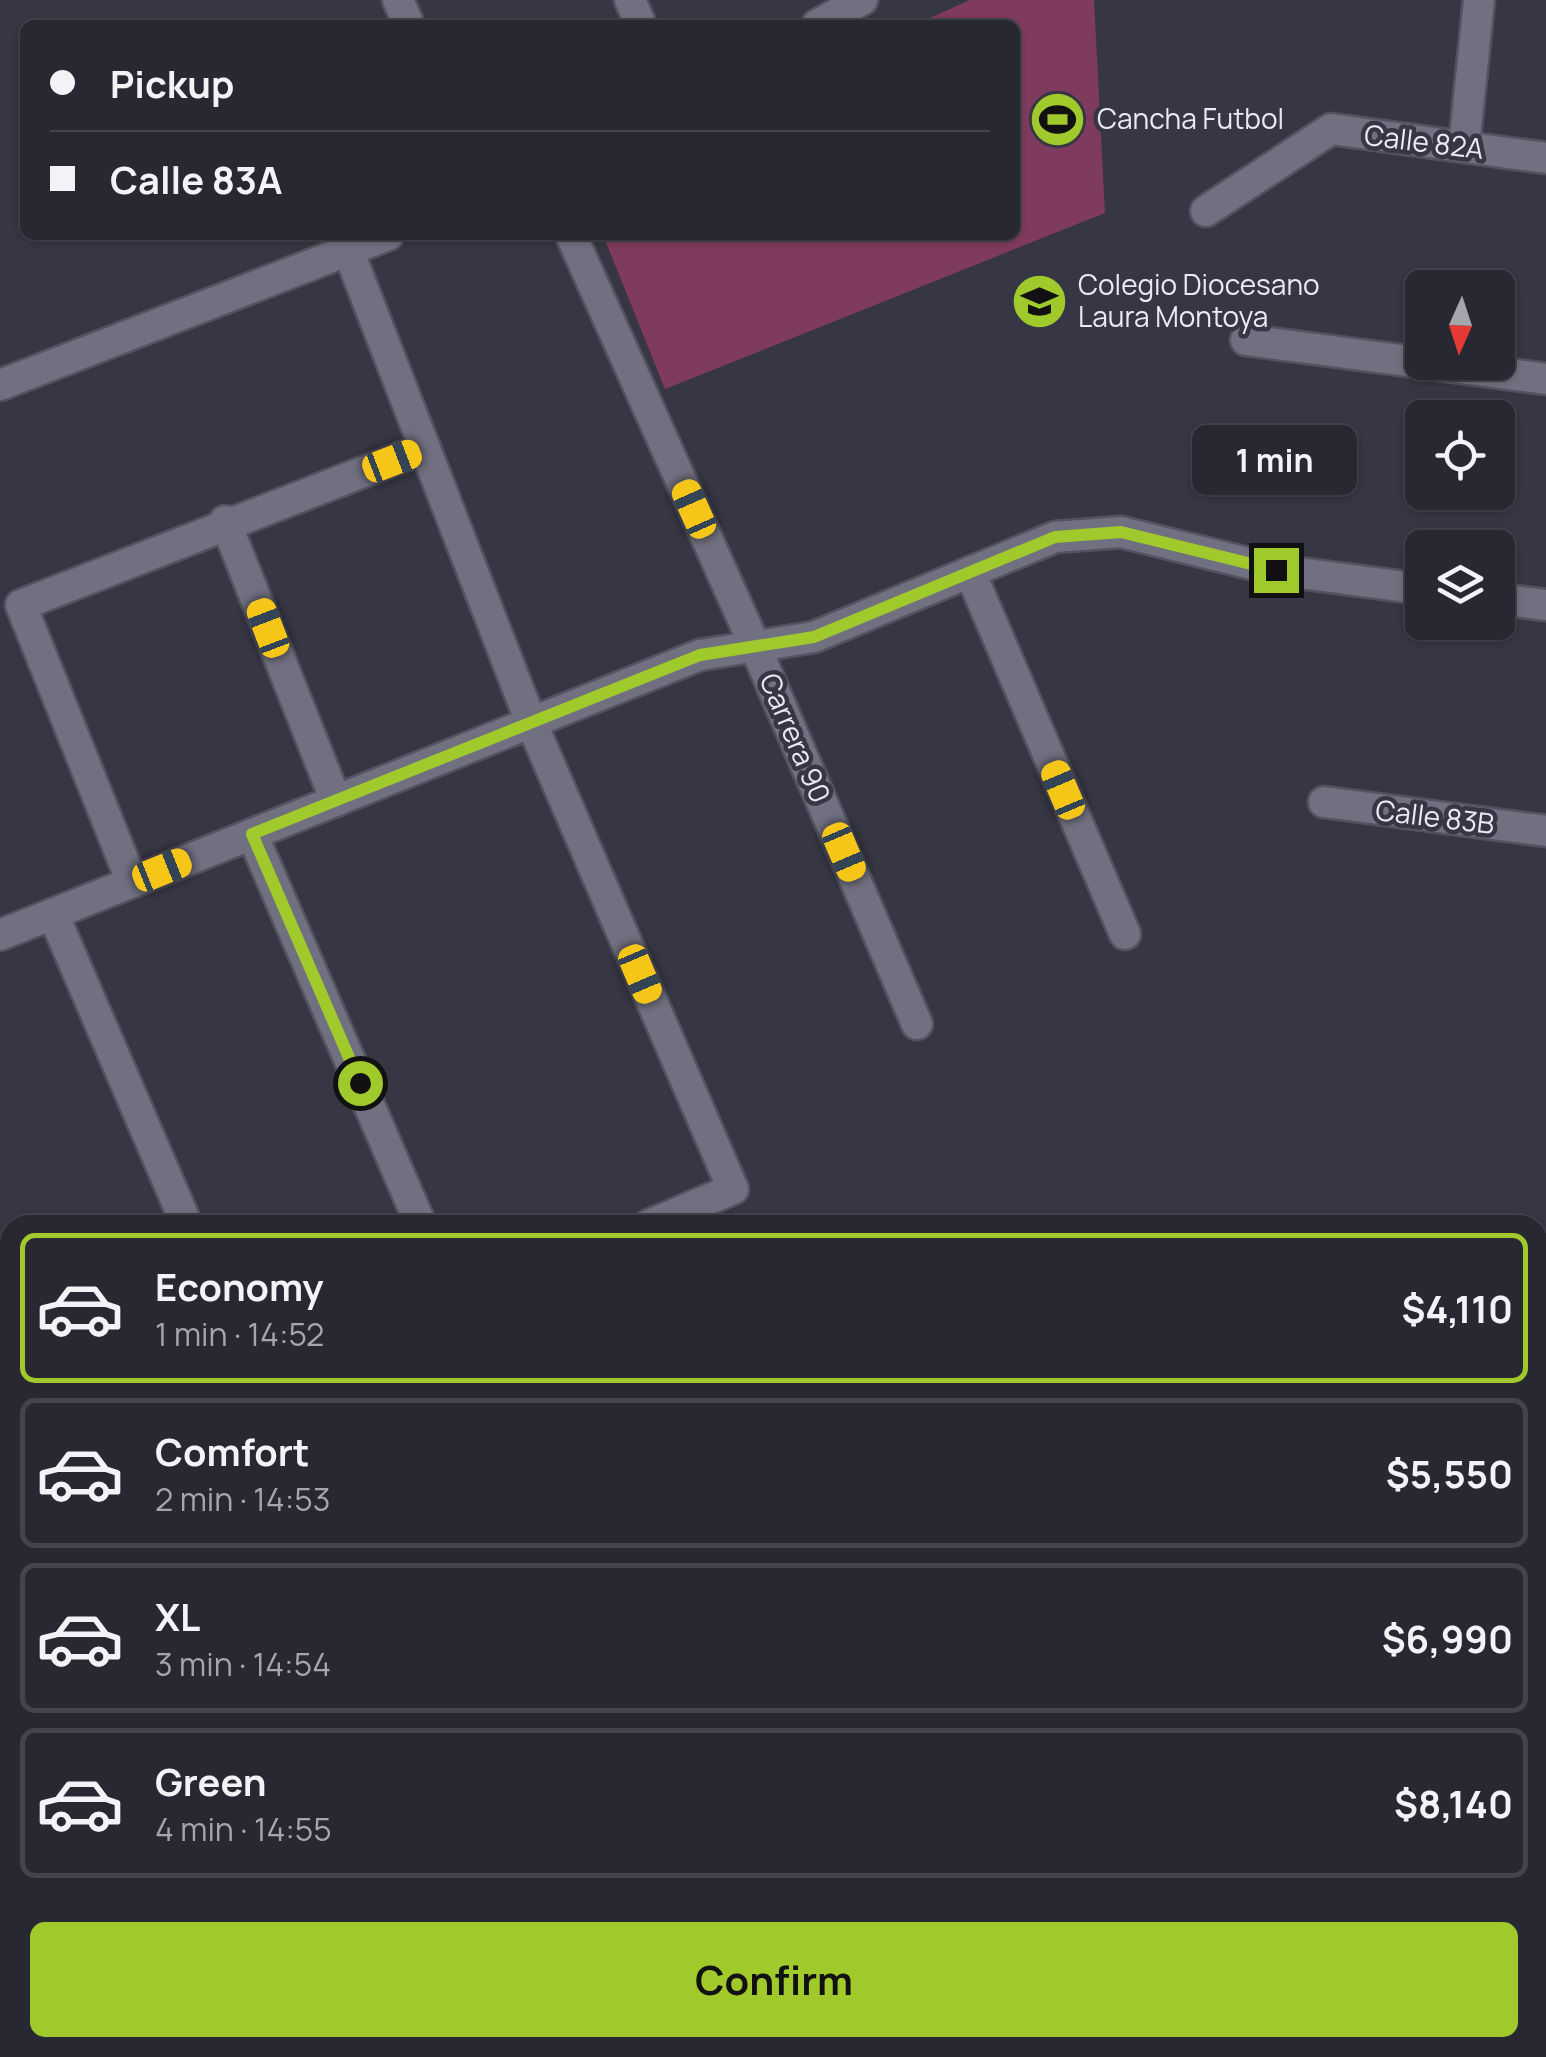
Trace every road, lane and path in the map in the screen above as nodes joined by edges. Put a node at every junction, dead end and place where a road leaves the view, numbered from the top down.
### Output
1 (862, 0) edge
2 (1479, 0) edge
3 (826, 20) edge
4 (1464, 147) junction
5 (1546, 158) edge
6 (1206, 211) dead end
7 (375, 240) edge
8 (573, 240) edge
9 (348, 250) junction
10 (1246, 340) dead end
11 (1546, 380) edge
12 (0, 386) edge
13 (425, 448) junction
14 (226, 523) junction
15 (970, 572) junction
16 (1405, 587) edge
17 (1515, 601) edge
18 (1546, 605) edge
19 (755, 646) junction
20 (532, 722) junction
21 (336, 800) junction
22 (1324, 802) dead end
23 (1546, 831) edge
24 (252, 834) junction
25 (132, 882) junction
26 (53, 914) junction
27 (1125, 934) dead end
28 (0, 935) edge
29 (917, 1024) dead end
30 (183, 1215) edge
31 (417, 1215) edge
32 (672, 1215) edge

1 - 3 street
2 - 4 street
4 - 5 street, Calle 82A
4 - 6 street, Calle 82A
7 - 9 street
8 - 19 street, Carrera 90
9 - 12 street
9 - 13 street
10 - 11 street
13 - 14 street
13 - 20 street
14 - 21 street
14 - 25 street
15 - 16 street
15 - 19 street
15 - 27 street
17 - 18 street
19 - 20 street
19 - 29 street, Carrera 90
20 - 21 street
20 - 32 street
21 - 24 street
22 - 23 street, Calle 83B
24 - 25 street
24 - 31 street
25 - 26 street
26 - 28 street
26 - 30 street

